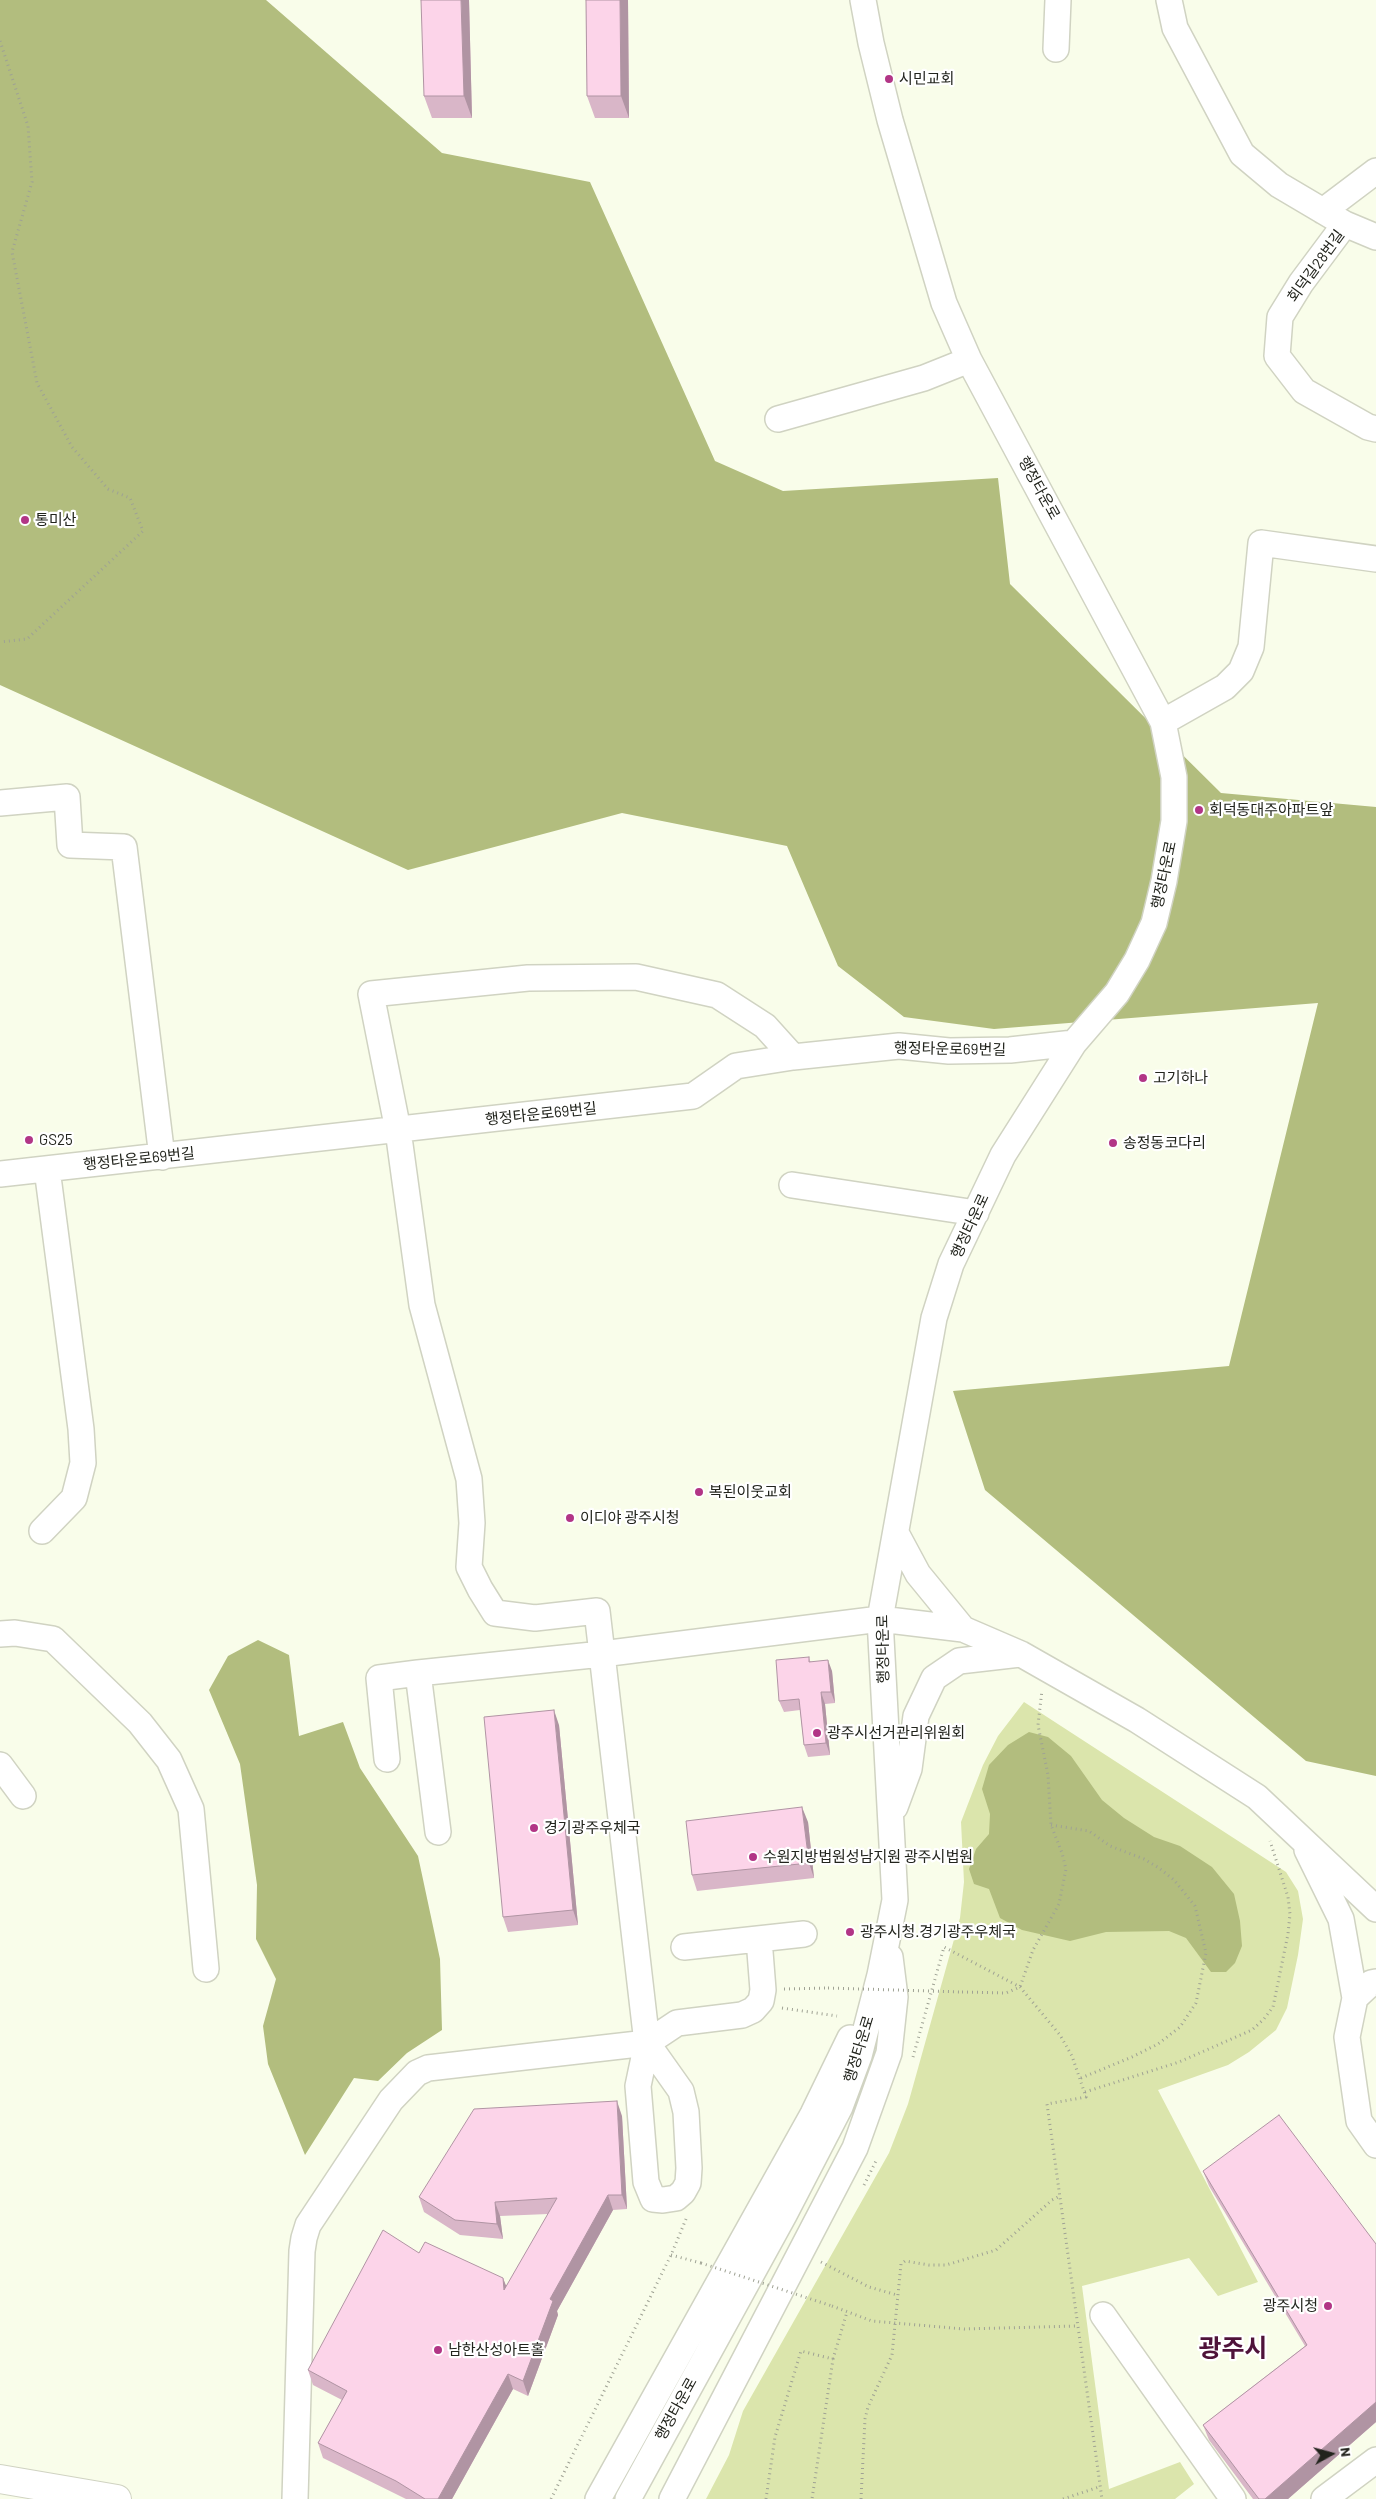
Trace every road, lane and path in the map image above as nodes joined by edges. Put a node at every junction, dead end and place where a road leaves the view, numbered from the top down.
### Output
1 (863, 0) edge
2 (1058, 0) edge
3 (1170, 0) edge
4 (0, 41) edge
5 (1056, 49) dead end
6 (1376, 170) edge
7 (1323, 211) junction
8 (1346, 224) junction
9 (1376, 227) edge
10 (1376, 237) edge
11 (969, 360) junction
12 (778, 419) dead end
13 (1376, 429) edge
14 (1376, 559) edge
15 (0, 642) edge
16 (1163, 722) junction
17 (0, 803) edge
18 (1074, 1043) junction
19 (793, 1056) junction
20 (398, 1130) junction
21 (162, 1157) junction
22 (47, 1169) junction
23 (0, 1174) edge
24 (792, 1184) dead end
25 (976, 1212) junction
26 (42, 1531) dead end
27 (896, 1533) junction
28 (880, 1619) junction
29 (963, 1630) junction
30 (0, 1634) edge
31 (602, 1654) junction
32 (1021, 1654) junction
33 (1044, 1667) junction
34 (418, 1673) junction
35 (387, 1759) dead end
36 (0, 1765) edge
37 (23, 1796) dead end
38 (891, 1818) junction
39 (1051, 1825) junction
40 (438, 1832) dead end
41 (1268, 1834) dead end
42 (1299, 1835) junction
43 (1376, 1908) edge
44 (804, 1934) dead end
45 (759, 1939) junction
46 (888, 1940) junction
47 (684, 1947) dead end
48 (944, 1948) dead end
49 (206, 1968) dead end
50 (1376, 1982) edge
51 (1020, 1987) junction
52 (828, 1988) dead end
53 (1355, 1998) junction
54 (774, 2007) dead end
55 (837, 2016) dead end
56 (647, 2042) junction
57 (1081, 2078) junction
58 (1085, 2092) junction
59 (1376, 2145) edge
60 (662, 2181) dead end
61 (1060, 2196) junction
62 (671, 2255) dead end
63 (820, 2261) dead end
64 (897, 2295) junction
65 (847, 2312) junction
66 (1103, 2316) dead end
67 (896, 2323) junction
68 (1078, 2326) junction
69 (833, 2358) junction
70 (1376, 2460) edge
71 (0, 2479) edge
72 (1099, 2487) junction
73 (116, 2499) edge
74 (295, 2499) edge
75 (598, 2499) edge
76 (628, 2499) edge
77 (672, 2499) edge
78 (766, 2499) edge
79 (812, 2499) edge
80 (862, 2499) edge
81 (1063, 2499) edge
82 (1102, 2499) edge
83 (1233, 2499) edge
84 (1324, 2499) edge

1 - 11 street, 행정타운로
2 - 5 street
3 - 7 street, 회덕길28번길
4 - 15 path
6 - 7 street
7 - 8 street, 회덕길28번길
8 - 9 street
8 - 10 street
8 - 13 street, 회덕길28번길
11 - 12 street
11 - 16 street, 행정타운로
14 - 16 street
16 - 18 street, 행정타운로
17 - 21 street
18 - 19 street, 행정타운로69번길
18 - 25 street, 행정타운로
19 - 20 street, 행정타운로69번길
19 - 20 street
20 - 21 street, 행정타운로69번길
20 - 31 street
21 - 22 street, 행정타운로69번길
22 - 23 street, 행정타운로69번길
22 - 26 street
24 - 25 street
25 - 27 street, 행정타운로
27 - 28 street, 행정타운로
27 - 29 street
28 - 29 street
28 - 31 street
28 - 38 street, 행정타운로
29 - 32 street
30 - 49 street
31 - 34 street
31 - 56 street
32 - 33 street
32 - 38 street
33 - 39 path
33 - 42 street
34 - 35 street
34 - 40 street
36 - 37 street
38 - 46 street, 행정타운로
39 - 51 path
39 - 57 path
41 - 58 path
42 - 43 street
42 - 53 street
44 - 45 street
45 - 47 street
45 - 56 street
46 - 75 street
46 - 76 street, 행정타운로
46 - 77 street
48 - 51 path
50 - 53 street
51 - 52 path, bridge
51 - 57 path
53 - 59 street
54 - 55 path
56 - 56 street
56 - 60 street
56 - 74 street
57 - 58 path
58 - 61 path
61 - 64 path
61 - 68 path
62 - 65 path, bridge
63 - 64 path
64 - 67 path
65 - 67 path
65 - 69 path
66 - 83 street
67 - 68 path
67 - 80 path
68 - 72 path
69 - 78 path
69 - 79 path
70 - 84 street
71 - 73 main road
72 - 81 path
72 - 82 path

